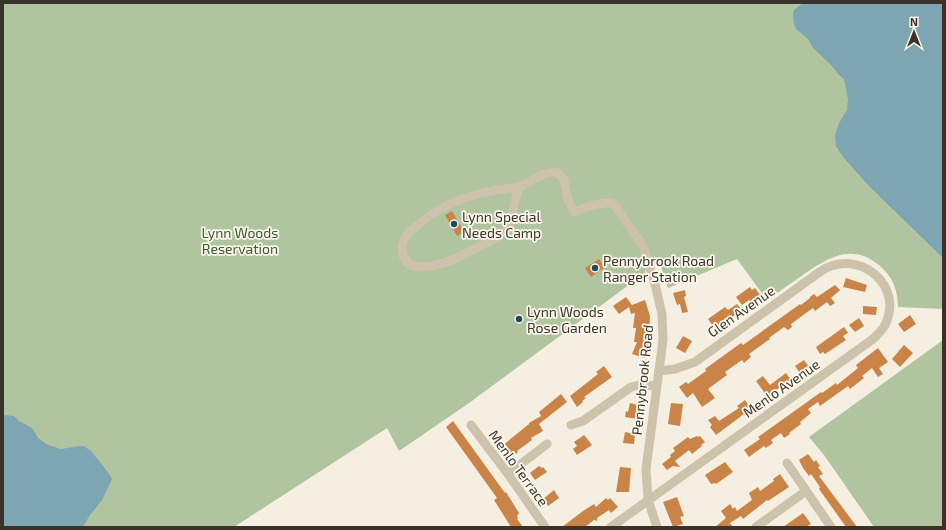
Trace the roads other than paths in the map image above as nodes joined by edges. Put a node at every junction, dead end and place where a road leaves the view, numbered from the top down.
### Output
1 (520, 187) junction
2 (836, 264) joint
3 (659, 371) junction
4 (657, 386) junction
5 (471, 425) dead end
6 (571, 425) dead end
7 (547, 444) dead end
8 (788, 463) dead end
9 (508, 474) junction
10 (806, 491) junction
11 (648, 500) junction
12 (545, 527) edge
13 (611, 527) edge
14 (657, 527) edge
15 (756, 527) edge
16 (831, 527) edge

1 - 1 street, Pennybrook Road
1 - 3 street, Pennybrook Road
2 - 3 street, Glen Avenue
2 - 11 street, Menlo Avenue
3 - 4 street, Pennybrook Road
4 - 6 street
4 - 11 street, Pennybrook Road
5 - 9 street, Menlo Terrace
7 - 9 street
8 - 10 street
9 - 12 street, Menlo Terrace
10 - 15 street
10 - 16 street
11 - 13 street, Menlo Avenue
11 - 14 street, Pennybrook Road

